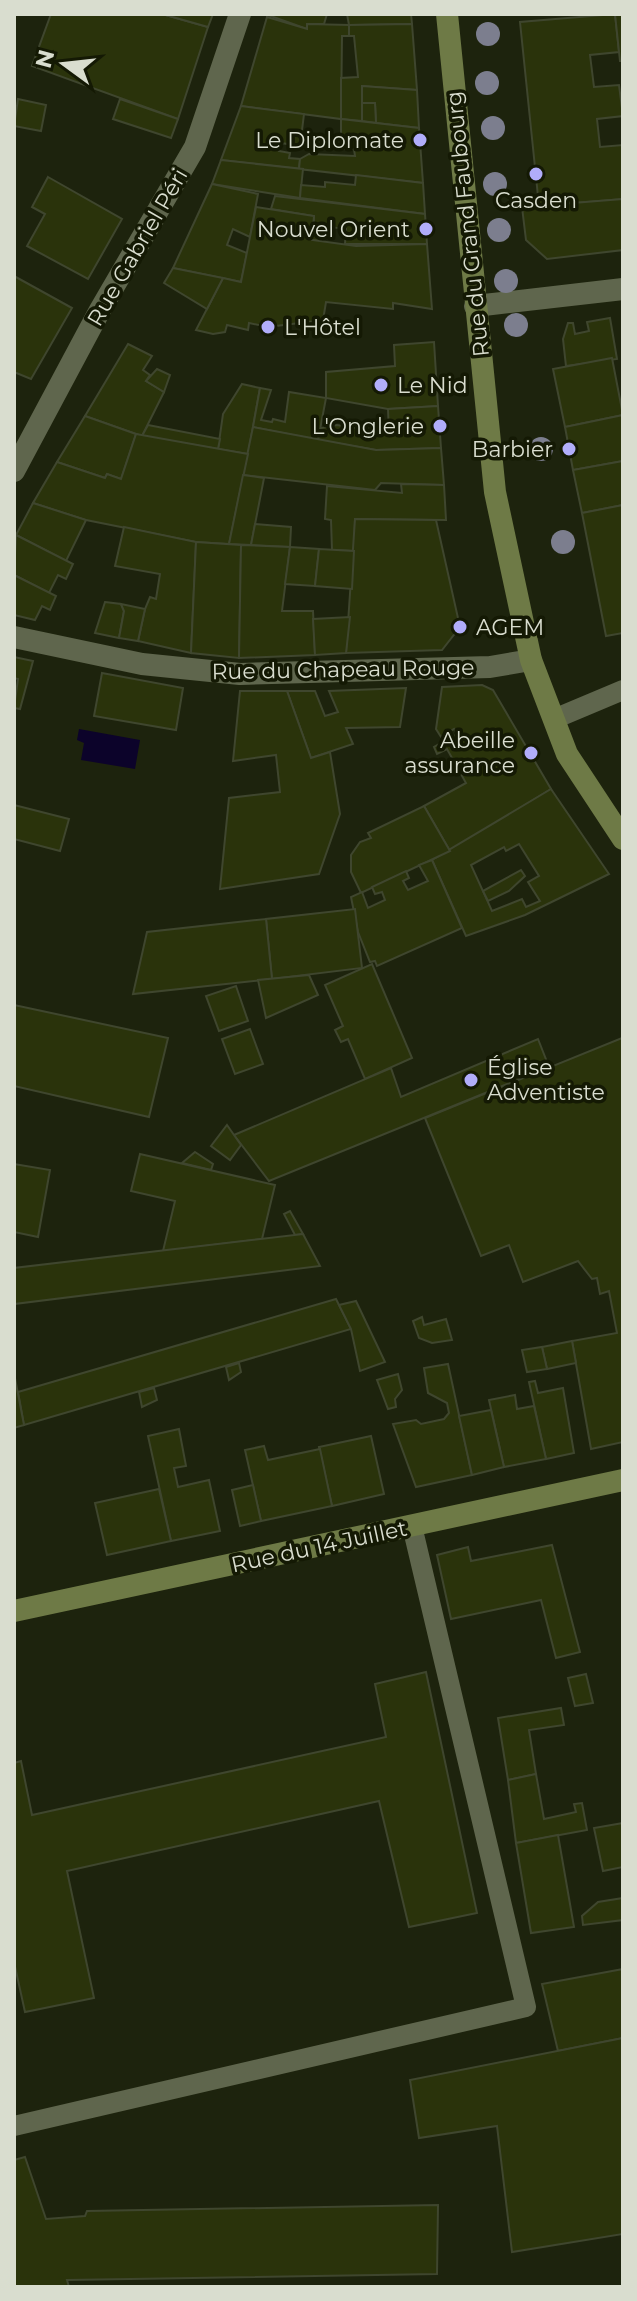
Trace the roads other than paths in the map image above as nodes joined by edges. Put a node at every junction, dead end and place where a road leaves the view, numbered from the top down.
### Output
1 (240, 14) edge
2 (447, 14) edge
3 (623, 289) edge
4 (475, 306) junction
5 (14, 471) edge
6 (14, 637) edge
7 (531, 660) junction
8 (623, 690) edge
9 (554, 719) junction
10 (623, 839) edge
11 (623, 1480) edge
12 (412, 1526) junction
13 (14, 1611) edge
14 (14, 2126) edge

1 - 5 street, Rue Gabriel Péri
2 - 4 main road, Rue du Grand Faubourg
3 - 4 street
4 - 7 main road, Rue du Grand Faubourg
6 - 7 street, Rue du Chapeau Rouge
7 - 9 main road, Rue du Grand Faubourg
8 - 9 lane
9 - 10 main road, Rue du Grand Faubourg
11 - 12 main road, Rue du 14 Juillet
12 - 13 main road, Rue du 14 Juillet
12 - 14 lane

